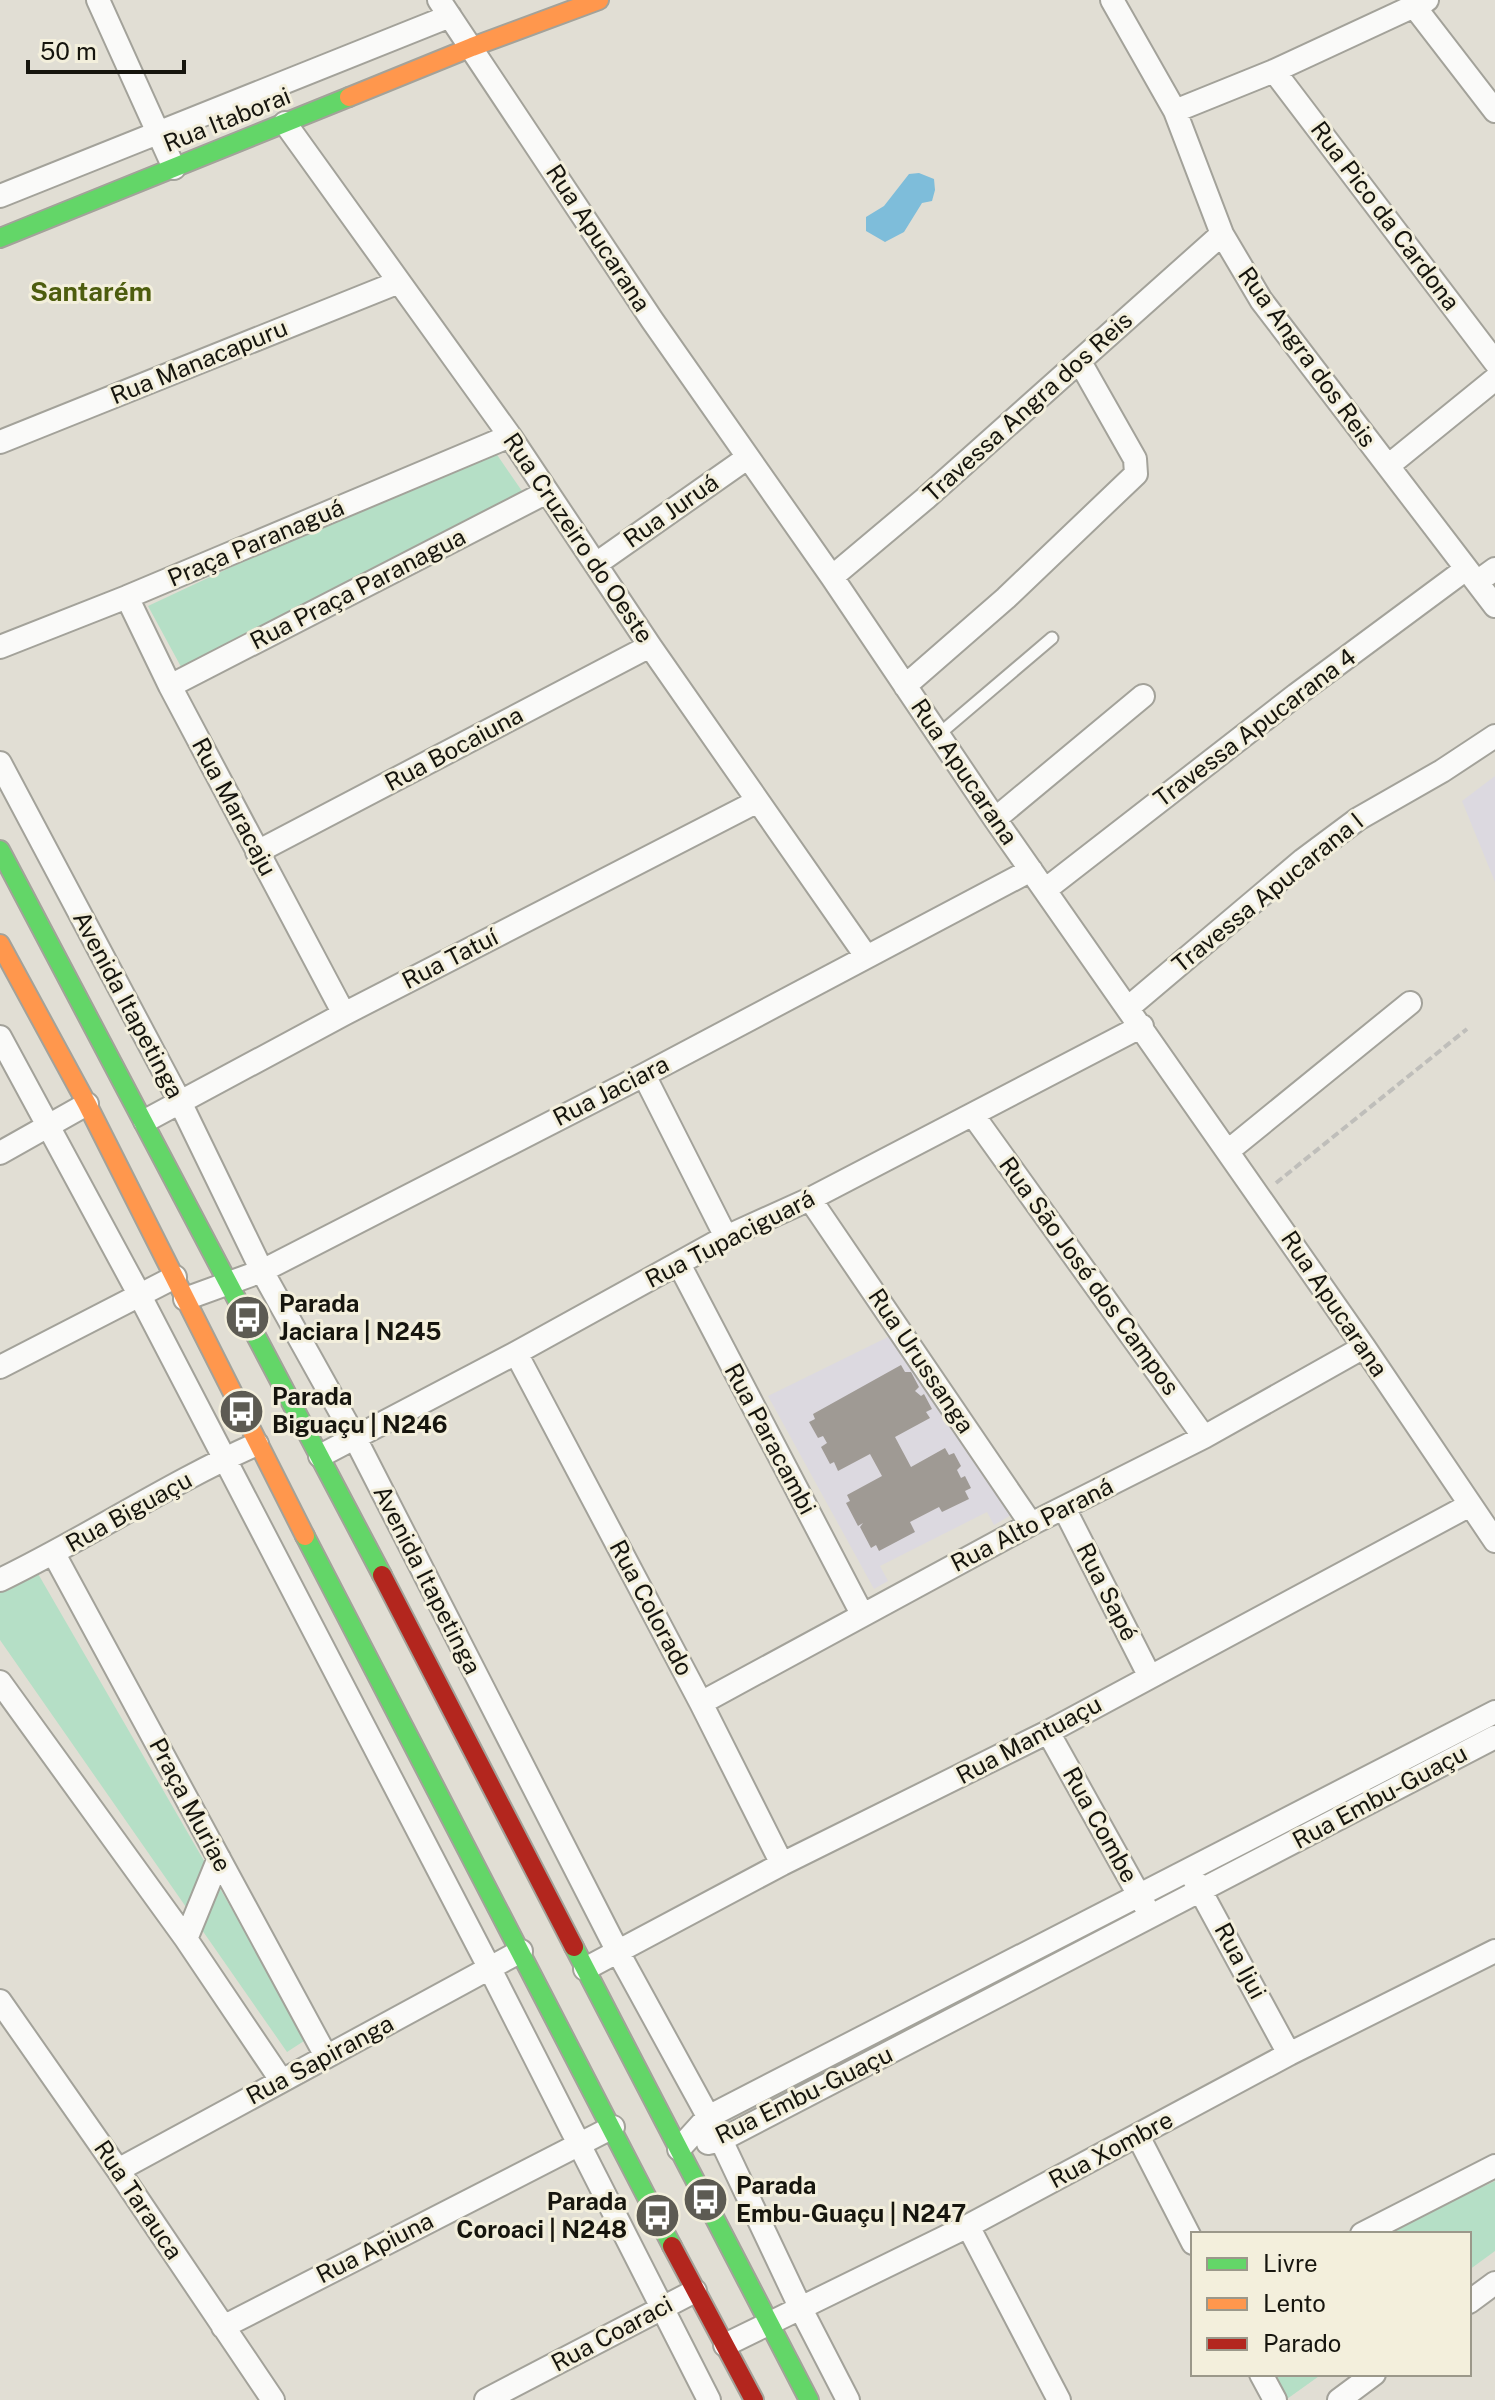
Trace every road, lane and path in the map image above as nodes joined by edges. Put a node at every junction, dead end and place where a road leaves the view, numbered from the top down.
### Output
1 (98, 0) edge
2 (599, 0) edge
3 (1112, 0) edge
4 (1420, 3) edge
5 (445, 8) edge
6 (472, 47) junction
7 (1274, 71) junction
8 (1175, 111) junction
9 (1495, 111) edge
10 (285, 123) junction
11 (159, 131) junction
12 (174, 168) junction
13 (0, 196) edge
14 (1222, 234) junction
15 (0, 238) edge
16 (399, 282) junction
17 (1080, 362) junction
18 (1495, 362) edge
19 (1495, 379) edge
20 (510, 436) junction
21 (0, 442) edge
22 (747, 458) junction
23 (1388, 466) junction
24 (547, 492) junction
25 (596, 564) junction
26 (1479, 573) edge
27 (832, 577) junction
28 (127, 597) junction
29 (1495, 606) edge
30 (1052, 638) dead end
31 (650, 646) junction
32 (0, 647) edge
33 (170, 686) junction
34 (905, 686) junction
35 (1143, 696) dead end
36 (938, 735) junction
37 (1495, 736) edge
38 (0, 763) edge
39 (758, 801) junction
40 (995, 819) junction
41 (0, 850) edge
42 (257, 852) junction
43 (1031, 870) junction
44 (1045, 890) junction
45 (0, 944) edge
46 (866, 956) junction
47 (1410, 1003) dead end
48 (1129, 1007) junction
49 (344, 1014) junction
50 (1142, 1026) junction
51 (1467, 1029) dead end
52 (0, 1037) edge
53 (644, 1075) junction
54 (180, 1102) junction
55 (87, 1104) junction
56 (973, 1115) junction
57 (145, 1121) junction
58 (48, 1128) junction
59 (1228, 1151) junction
60 (0, 1153) edge
61 (1260, 1196) junction
62 (810, 1199) junction
63 (726, 1237) junction
64 (679, 1264) junction
65 (262, 1271) junction
66 (175, 1277) junction
67 (230, 1284) junction
68 (139, 1294) junction
69 (185, 1299) junction
70 (1364, 1347) junction
71 (516, 1353) junction
72 (0, 1367) edge
73 (1204, 1437) junction
74 (355, 1438) junction
75 (257, 1444) junction
76 (320, 1456) junction
77 (224, 1459) junction
78 (1470, 1505) junction
79 (1064, 1508) junction
80 (1031, 1524) junction
81 (1495, 1541) edge
82 (54, 1554) junction
83 (0, 1580) edge
84 (862, 1614) junction
85 (1149, 1675) junction
86 (0, 1682) edge
87 (701, 1703) junction
88 (1495, 1712) edge
89 (1048, 1732) junction
90 (1495, 1737) edge
91 (219, 1858) junction
92 (782, 1864) junction
93 (1189, 1870) junction
94 (1201, 1892) junction
95 (1139, 1895) junction
96 (1152, 1917) junction
97 (186, 1939) junction
98 (521, 1951) junction
99 (1495, 1951) edge
100 (618, 1952) junction
101 (490, 1969) junction
102 (585, 1969) junction
103 (0, 2001) edge
104 (8, 2029) edge
105 (1289, 2054) junction
106 (326, 2056) junction
107 (281, 2080) junction
108 (708, 2117) junction
109 (613, 2127) junction
110 (1138, 2136) junction
111 (721, 2140) junction
112 (577, 2143) junction
113 (679, 2149) junction
114 (646, 2166) junction
115 (1495, 2166) edge
116 (118, 2170) junction
117 (968, 2226) junction
118 (1366, 2232) edge
119 (1191, 2239) edge
120 (1495, 2283) edge
121 (695, 2291) junction
122 (1471, 2301) edge
123 (662, 2307) junction
124 (801, 2309) junction
125 (770, 2323) junction
126 (223, 2327) junction
127 (725, 2345) junction
128 (1262, 2376) edge
129 (1371, 2376) edge
130 (273, 2400) edge
131 (486, 2400) edge
132 (709, 2400) edge
133 (754, 2400) edge
134 (809, 2400) edge
135 (848, 2400) edge
136 (1059, 2400) edge
137 (1275, 2400) edge
138 (1339, 2400) edge

1 - 11 street
2 - 6 main road, Rua Itaborai
3 - 8 street, Rua Angra dos Reis
4 - 7 street
4 - 9 street
5 - 6 street, Rua Apucarana
5 - 11 street
6 - 10 main road, Rua Itaborai
6 - 22 street, Rua Apucarana
7 - 8 street
7 - 18 street, Rua Pico da Cardona
8 - 14 street, Rua Angra dos Reis
10 - 12 main road, Rua Itaborai
10 - 16 street, Rua Cruzeiro do Oeste
11 - 12 street
11 - 13 street
12 - 15 main road, Rua Itaborai
14 - 17 street, Travessa Angra dos Reis
14 - 23 street, Rua Angra dos Reis
16 - 20 street, Rua Cruzeiro do Oeste
16 - 21 street, Rua Manacapuru
17 - 27 street, Travessa Angra dos Reis
17 - 34 street
19 - 23 street
20 - 24 street, Rua Cruzeiro do Oeste
20 - 28 street, Praça Paranaguá
22 - 25 street, Rua Juruá
22 - 27 street, Rua Apucarana
23 - 26 street, Rua Angra dos Reis
24 - 25 street, Rua Cruzeiro do Oeste
24 - 33 street, Rua Praça Paranagua
25 - 31 street, Rua Cruzeiro do Oeste
26 - 29 street, Rua Angra dos Reis
26 - 44 street, Travessa Apucarana 4
27 - 34 street, Rua Apucarana
28 - 32 street, Praça Paranaguá
28 - 33 street, Rua Maracaju
30 - 36 lane
31 - 39 street, Rua Cruzeiro do Oeste
31 - 42 street, Rua Bocaiuna
33 - 42 street, Rua Maracaju
34 - 36 street, Rua Apucarana
35 - 40 street
36 - 40 street, Rua Apucarana
37 - 48 street, Travessa Apucarana I
38 - 54 street, Avenida Itapetinga
39 - 46 street, Rua Cruzeiro do Oeste
39 - 49 street, Rua Tatuí
40 - 43 street, Rua Apucarana
41 - 57 main road, Avenida Itapetinga
42 - 49 street, Rua Maracaju
43 - 44 street, Rua Apucarana
43 - 46 street, Rua Jaciara
44 - 48 street, Rua Apucarana
45 - 55 main road
46 - 53 street, Rua Jaciara
47 - 59 street
48 - 50 street, Rua Apucarana
49 - 54 street, Rua Tatuí
50 - 56 street, Rua Tupaciguará
50 - 59 street, Rua Apucarana
51 - 61 path
52 - 58 street
53 - 63 street
53 - 65 street, Rua Jaciara
54 - 57 street, Rua Tatuí
54 - 65 street, Avenida Itapetinga
55 - 58 street
55 - 66 main road
56 - 62 street, Rua Tupaciguará
56 - 73 street, Rua São José dos Campos
57 - 67 main road, Avenida Itapetinga
58 - 60 street
58 - 68 street
59 - 61 street, Rua Apucarana
61 - 70 street, Rua Apucarana
62 - 63 street, Rua Tupaciguará
62 - 80 street, Rua Urussanga
63 - 64 street, Rua Tupaciguará
64 - 71 street, Rua Tupaciguará
64 - 84 street, Rua Paracambi
65 - 67 street, Rua Jaciara
65 - 74 street, Avenida Itapetinga
66 - 68 street
66 - 69 main road
67 - 69 street, Rua Jaciara
67 - 76 main road, Avenida Itapetinga
68 - 72 street
68 - 77 street
69 - 75 main road
70 - 73 street, Rua Alto Paraná
70 - 78 street, Rua Apucarana
71 - 74 street, Rua Tupaciguará
71 - 87 street, Rua Colorado
73 - 79 street, Rua Alto Paraná
74 - 76 street, Rua Tupaciguará
74 - 100 street, Avenida Itapetinga
75 - 77 street, Rua Biguaçu
75 - 98 main road
76 - 102 main road, Avenida Itapetinga
77 - 82 street, Rua Biguaçu
77 - 101 street
78 - 81 street, Rua Apucarana
78 - 85 street, Rua Mantuaçu
79 - 80 street, Rua Alto Paraná
79 - 85 street, Rua Sapé
80 - 84 street, Rua Alto Paraná
82 - 83 street, Rua Biguaçu
82 - 91 street, Praça Muriae
84 - 87 street, Rua Alto Paraná
85 - 89 street, Rua Mantuaçu
86 - 97 street
87 - 92 street, Rua Colorado
88 - 93 street, Rua Embu-Guaçu
89 - 92 street, Rua Mantuaçu
89 - 95 street, Rua Combe
90 - 94 street, Rua Embu-Guaçu
91 - 97 street
91 - 106 street, Praça Muriae
92 - 100 street, Rua Mantuaçu
93 - 94 street, Rua Ijui
93 - 95 street, Rua Embu-Guaçu
94 - 96 street, Rua Embu-Guaçu
94 - 105 street, Rua Ijui
95 - 96 street, Rua Combe
95 - 108 street, Rua Embu-Guaçu
96 - 111 street, Rua Embu-Guaçu
97 - 107 street
98 - 101 street, Rua Sapiranga
98 - 109 main road
99 - 105 street, Rua Xombre
100 - 102 street, Rua Mantuaçu
100 - 108 street, Avenida Itapetinga
101 - 106 street, Rua Sapiranga
101 - 112 street
102 - 113 main road, Avenida Itapetinga
103 - 104 street, Rua Tarauca
104 - 116 street, Rua Tarauca
105 - 110 street, Rua Xombre
106 - 107 street, Rua Sapiranga
107 - 116 street, Rua Sapiranga
108 - 111 street, Avenida Itapetinga
108 - 113 street, Rua Embu-Guaçu
109 - 112 street, Rua Apiuna
109 - 114 main road
110 - 117 street, Rua Xombre
110 - 119 street
111 - 113 street, Rua Embu-Guaçu
111 - 124 street, Avenida Itapetinga
112 - 123 street
112 - 126 street, Rua Apiuna
113 - 114 main road
113 - 125 main road, Avenida Itapetinga
114 - 121 main road
115 - 118 street
116 - 126 street, Rua Tarauca
117 - 124 street, Rua Xombre
117 - 136 street
120 - 122 street
121 - 123 street, Rua Coaraci
121 - 127 main road
123 - 131 street, Rua Coaraci
123 - 132 street
124 - 125 street, Rua Xombre
124 - 135 street, Avenida Itapetinga
125 - 127 street, Rua Xombre
125 - 134 main road, Avenida Itapetinga
126 - 130 street, Rua Tarauca
127 - 133 main road
128 - 137 street
129 - 138 street

